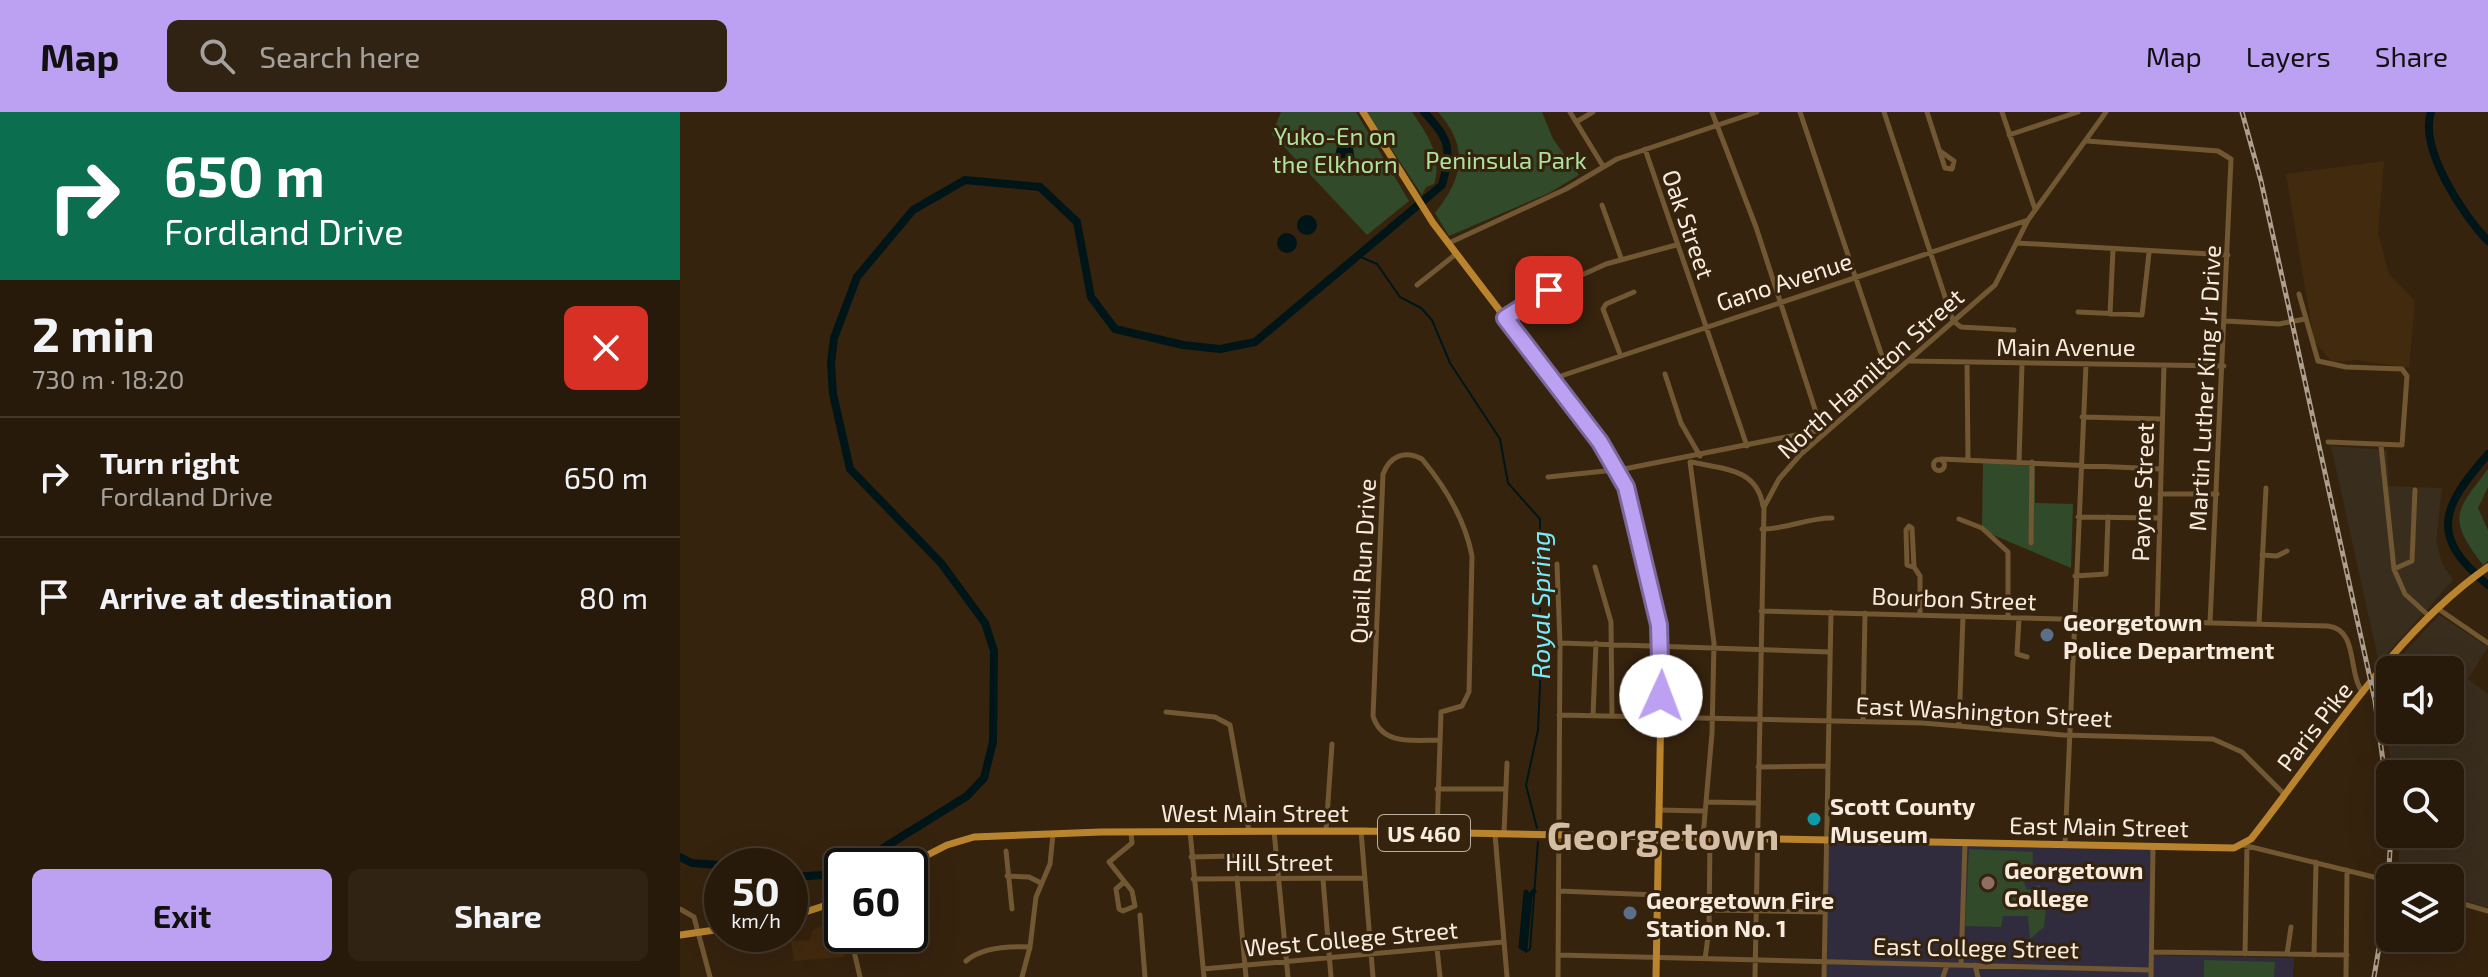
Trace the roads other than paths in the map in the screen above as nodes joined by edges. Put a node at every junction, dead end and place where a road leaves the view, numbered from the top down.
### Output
1 (1363, 112) edge
2 (1570, 112) edge
3 (1593, 112) edge
4 (1712, 112) edge
5 (1757, 112) edge
6 (1800, 112) edge
7 (1884, 112) edge
8 (1927, 112) edge
9 (2002, 112) edge
10 (2078, 112) edge
11 (2106, 112) edge
12 (1576, 122) junction
13 (1718, 125) junction
14 (2009, 135) junction
15 (2086, 141) junction
16 (1645, 149) junction
17 (1940, 151) dead end
18 (1603, 166) junction
19 (1602, 205) dead end
20 (2035, 210) junction
21 (2028, 220) junction
22 (1448, 243) junction
23 (2017, 243) junction
24 (1676, 245) junction
25 (2113, 250) junction
26 (1930, 252) junction
27 (2149, 252) junction
28 (1456, 254) junction
29 (2228, 255) junction
30 (1621, 258) junction
31 (1855, 277) junction
32 (1417, 285) dead end
33 (1634, 292) dead end
34 (2299, 294) dead end
35 (1778, 302) junction
36 (2078, 312) dead end
37 (2110, 314) junction
38 (1505, 318) junction
39 (2303, 319) junction
40 (1953, 321) junction
41 (2226, 321) junction
42 (1706, 326) junction
43 (2014, 330) dead end
44 (1620, 354) junction
45 (1908, 361) junction
46 (1967, 363) junction
47 (2022, 364) junction
48 (2086, 364) junction
49 (2164, 365) junction
50 (2224, 366) junction
51 (1665, 374) dead end
52 (1889, 377) junction
53 (1551, 380) junction
54 (2082, 417) junction
55 (2162, 419) junction
56 (1822, 432) junction
57 (2328, 442) dead end
58 (1747, 446) junction
59 (2381, 446) junction
60 (1700, 456) junction
61 (1682, 459) junction
62 (1941, 459) dead end
63 (1968, 459) junction
64 (1690, 462) junction
65 (2019, 462) junction
66 (2032, 462) junction
67 (2079, 465) junction
68 (2161, 469) junction
69 (1618, 470) junction
70 (1548, 477) dead end
71 (1758, 485) junction
72 (2266, 488) dead end
73 (2415, 490) dead end
74 (1771, 491) junction
75 (2160, 494) junction
76 (2217, 494) junction
77 (1764, 507) junction
78 (2078, 517) junction
79 (2108, 517) junction
80 (1832, 518) dead end
81 (2159, 518) junction
82 (1959, 519) dead end
83 (1762, 529) junction
84 (2031, 543) dead end
85 (2287, 551) dead end
86 (2262, 555) junction
87 (1557, 564) dead end
88 (1595, 567) dead end
89 (1914, 567) junction
90 (2488, 567) edge
91 (2394, 569) junction
92 (2075, 576) junction
93 (2437, 608) junction
94 (1761, 611) junction
95 (1831, 612) junction
96 (1865, 613) junction
97 (1920, 615) junction
98 (1963, 616) junction
99 (2429, 616) junction
100 (2008, 617) junction
101 (2019, 618) junction
102 (2073, 620) junction
103 (2157, 621) junction
104 (2210, 623) junction
105 (2259, 624) junction
106 (1560, 643) junction
107 (1596, 643) junction
108 (2488, 643) edge
109 (1612, 644) junction
110 (1662, 646) junction
111 (1714, 648) junction
112 (1760, 649) junction
113 (1830, 652) junction
114 (2027, 657) dead end
115 (2364, 694) junction
116 (1166, 712) dead end
117 (1559, 715) junction
118 (1593, 715) junction
119 (1612, 716) junction
120 (1660, 717) junction
121 (1712, 718) junction
122 (1759, 719) junction
123 (1829, 721) junction
124 (1863, 722) junction
125 (1959, 725) junction
126 (2068, 735) junction
127 (1439, 740) junction
128 (1332, 744) dead end
129 (1507, 763) dead end
130 (1828, 766) junction
131 (1758, 767) junction
132 (1437, 789) junction
133 (1506, 789) junction
134 (2285, 795) junction
135 (1708, 802) junction
136 (1757, 803) junction
137 (1658, 810) junction
138 (1704, 811) junction
139 (1190, 831) junction
140 (1249, 831) junction
141 (1274, 831) junction
142 (1326, 831) junction
143 (1361, 831) junction
144 (1053, 833) junction
145 (1131, 833) junction
146 (1437, 833) junction
147 (1499, 834) junction
148 (1560, 836) junction
149 (1658, 837) junction
150 (1706, 837) junction
151 (1757, 838) junction
152 (1826, 840) junction
153 (1965, 843) junction
154 (2065, 846) junction
155 (2245, 846) junction
156 (2153, 847) junction
157 (1006, 851) dead end
158 (928, 856) edge
159 (1234, 856) dead end
160 (1191, 857) junction
161 (2316, 862) junction
162 (2347, 870) junction
163 (1007, 876) junction
164 (2376, 877) edge
165 (1237, 878) junction
166 (1365, 878) junction
167 (1193, 879) junction
168 (1279, 879) junction
169 (1323, 879) junction
170 (1039, 882) junction
171 (1124, 882) junction
172 (1559, 891) junction
173 (1657, 895) junction
174 (2464, 904) edge
175 (680, 909) edge
176 (1012, 909) dead end
177 (1756, 909) junction
178 (1709, 910) junction
179 (2488, 911) edge
180 (1825, 912) junction
181 (1140, 915) dead end
182 (2291, 927) dead end
183 (704, 931) edge
184 (697, 932) junction
185 (680, 935) edge
186 (1503, 942) junction
187 (1030, 947) junction
188 (1437, 948) junction
189 (854, 952) edge
190 (2152, 952) junction
191 (2245, 954) junction
192 (2287, 954) junction
193 (1371, 955) junction
194 (1558, 955) junction
195 (2314, 955) junction
196 (2347, 955) junction
197 (1657, 958) junction
198 (1330, 959) junction
199 (1705, 959) junction
200 (1755, 959) junction
201 (966, 961) dead end
202 (1824, 961) junction
203 (1287, 962) junction
204 (1947, 965) junction
205 (1961, 965) junction
206 (1975, 965) junction
207 (1245, 966) junction
208 (1203, 969) junction
209 (2151, 973) edge
210 (710, 977) edge
211 (860, 977) edge
212 (1022, 977) edge
213 (1145, 977) edge
214 (1204, 977) edge
215 (1246, 977) edge
216 (1288, 977) edge
217 (1331, 977) edge
218 (1373, 977) edge
219 (1440, 977) edge
220 (1507, 977) edge
221 (1558, 977) edge
222 (1656, 977) edge
223 (1755, 977) edge
224 (1824, 977) edge
225 (1943, 977) edge
226 (1978, 977) edge
227 (2346, 977) edge

1 - 22 main road
2 - 12 street
3 - 12 street
4 - 13 street
5 - 13 street
6 - 31 street
7 - 26 street
8 - 17 street
9 - 14 street
10 - 14 street
11 - 15 street, North Hamilton Street
12 - 18 street
13 - 16 street
13 - 35 street
14 - 20 street
15 - 20 street, North Hamilton Street
15 - 29 street, Martin Luther King Jr Drive
16 - 18 street
16 - 24 street, Oak Street
18 - 22 street
19 - 30 street
20 - 21 street, North Hamilton Street
21 - 23 street, North Hamilton Street
21 - 26 street, Gano Avenue
22 - 28 main road
23 - 25 street
23 - 40 street, North Hamilton Street
24 - 30 street
24 - 42 street, Oak Street
25 - 27 street
25 - 37 street
26 - 31 street, Gano Avenue
26 - 40 street
27 - 29 street
27 - 37 street
28 - 32 street
28 - 38 main road
29 - 41 street, Martin Luther King Jr Drive
30 - 38 street
31 - 35 street, Gano Avenue
31 - 52 street
33 - 44 street
34 - 39 street
35 - 42 street, Gano Avenue
35 - 56 street
36 - 37 street
38 - 53 main road
39 - 41 street
39 - 59 street
40 - 43 street
40 - 45 street, North Hamilton Street
41 - 50 street, Martin Luther King Jr Drive
42 - 44 street, Gano Avenue
42 - 58 street, Oak Street
44 - 53 street, Gano Avenue
45 - 46 street, Main Avenue
45 - 52 street, North Hamilton Street
46 - 47 street, Main Avenue
46 - 63 street
47 - 48 street, Main Avenue
47 - 65 street
48 - 49 street, Main Avenue
48 - 54 street
49 - 50 street, Main Avenue
49 - 55 street, Payne Street
50 - 76 street, Martin Luther King Jr Drive
51 - 60 street
52 - 56 street, North Hamilton Street
53 - 69 main road
54 - 55 street
54 - 67 street
55 - 68 street, Payne Street
56 - 58 street
56 - 74 street, North Hamilton Street
57 - 59 street
58 - 60 street
59 - 91 street
60 - 61 street
61 - 64 street
61 - 69 street
62 - 63 street
63 - 65 street
64 - 71 street
64 - 111 street
65 - 66 street
66 - 67 street
66 - 84 street
67 - 68 street
67 - 78 street
68 - 75 street, Payne Street
69 - 70 street
69 - 110 main road
71 - 74 street
71 - 77 street
72 - 86 street
73 - 91 street
74 - 77 street, North Hamilton Street
75 - 76 street
75 - 81 street, Payne Street
76 - 104 street, Martin Luther King Jr Drive
77 - 83 street, North Hamilton Street
78 - 79 street
78 - 92 street
79 - 81 street
79 - 92 street
80 - 83 street
81 - 103 street, Payne Street
82 - 100 street
83 - 94 street, North Hamilton Street
85 - 86 street
86 - 105 street
87 - 106 street
88 - 109 street
89 - 89 street
89 - 97 street
90 - 93 main road, Paris Pike
91 - 99 street
92 - 102 street
93 - 99 main road, Paris Pike
93 - 108 street
94 - 95 street, Bourbon Street
94 - 112 street, North Hamilton Street
95 - 96 street, Bourbon Street
95 - 113 street
96 - 97 street, Bourbon Street
96 - 124 street
97 - 98 street, Bourbon Street
98 - 100 street, Bourbon Street
98 - 125 street
99 - 115 main road, Paris Pike
100 - 101 street, Bourbon Street
101 - 102 street, Bourbon Street
101 - 114 street
102 - 103 street, Bourbon Street
102 - 126 street
103 - 104 street, Bourbon Street
104 - 105 street, Bourbon Street
105 - 115 street, Bourbon Street
106 - 107 street
106 - 117 street
107 - 109 street
107 - 118 street
109 - 110 street
109 - 119 street
110 - 111 street
110 - 120 main road
111 - 112 street
111 - 121 street
112 - 113 street
112 - 122 street, North Hamilton Street
113 - 123 street
115 - 134 main road, Paris Pike
116 - 140 street
117 - 118 street, East Washington Street
117 - 148 street
118 - 119 street, East Washington Street
119 - 120 street, East Washington Street
120 - 121 street, East Washington Street
120 - 137 main road
121 - 122 street, East Washington Street
121 - 135 street
122 - 123 street, East Washington Street
122 - 131 street, North Hamilton Street
123 - 124 street, East Washington Street
123 - 130 street
124 - 125 street, East Washington Street
125 - 126 street, East Washington Street
126 - 134 street, East Washington Street
126 - 154 street
127 - 127 street, Quail Run Drive
127 - 132 street
128 - 142 street
129 - 133 street
130 - 131 street
130 - 152 street
131 - 136 street, North Hamilton Street
132 - 133 street
132 - 146 street
133 - 147 street
134 - 155 main road, Paris Pike
135 - 136 street
135 - 138 street
136 - 151 street, North Hamilton Street
137 - 138 street
137 - 149 main road
138 - 150 street
139 - 140 main road, West Main Street / US 460
139 - 145 main road, West Main Street / US 460
139 - 160 street
140 - 141 main road, West Main Street / US 460
141 - 142 main road, West Main Street / US 460
141 - 168 street
142 - 143 main road, West Main Street / US 460
143 - 146 main road, West Main Street / US 460
143 - 166 street
144 - 145 main road, West Main Street / US 460
144 - 158 main road, West Main Street / US 460
144 - 170 street
145 - 171 street
146 - 147 main road, West Main Street / US 460
147 - 148 main road, West Main Street / US 460
147 - 186 street
148 - 149 main road, West Main Street / US 460
148 - 172 street
149 - 150 main road, East Main Street / US 460
149 - 173 main road
150 - 151 main road, East Main Street / US 460
150 - 178 street
151 - 152 main road, East Main Street / US 460
151 - 177 street, North Hamilton Street
152 - 153 main road, East Main Street / US 460
152 - 180 street
153 - 154 main road, East Main Street / US 460
153 - 205 street
154 - 156 main road, East Main Street / US 460
155 - 156 main road, East Main Street / US 460
155 - 161 street, East Main Street
155 - 191 street
156 - 190 street
157 - 163 street
159 - 160 street
160 - 167 street
161 - 162 street, East Main Street
161 - 195 street
162 - 164 street, East Main Street
162 - 196 street
163 - 170 street
163 - 176 street
165 - 167 street, Hill Street
165 - 168 street, Hill Street
165 - 207 street
166 - 169 street, Hill Street
166 - 193 street
167 - 208 street
168 - 169 street, Hill Street
168 - 203 street
169 - 198 street
170 - 187 street
171 - 171 street
172 - 173 street
172 - 194 street
173 - 197 main road
174 - 179 street
175 - 184 street
177 - 178 street
177 - 180 street
177 - 200 street, North Hamilton Street
178 - 199 street
180 - 202 street
181 - 213 street
182 - 192 street
183 - 184 main road
184 - 185 main road
184 - 210 street
186 - 188 street, West College Street
186 - 220 street
187 - 201 street
187 - 212 street
188 - 193 street, West College Street
188 - 219 street
189 - 211 street
190 - 191 street
190 - 209 street
191 - 192 street
192 - 195 street
193 - 198 street, West College Street
193 - 218 street
194 - 197 street
194 - 221 street
195 - 196 street
196 - 227 street
197 - 199 street, East College Street
197 - 222 main road
198 - 203 street, West College Street
198 - 217 street
199 - 200 street, East College Street
200 - 202 street, East College Street
200 - 223 street, North Hamilton Street
202 - 204 street, East College Street
202 - 224 street
203 - 207 street, West College Street
203 - 216 street
204 - 205 street, East College Street
204 - 225 street
205 - 206 street, East College Street
206 - 209 street, East College Street
206 - 226 street
207 - 208 street, West College Street
207 - 215 street
208 - 214 street

